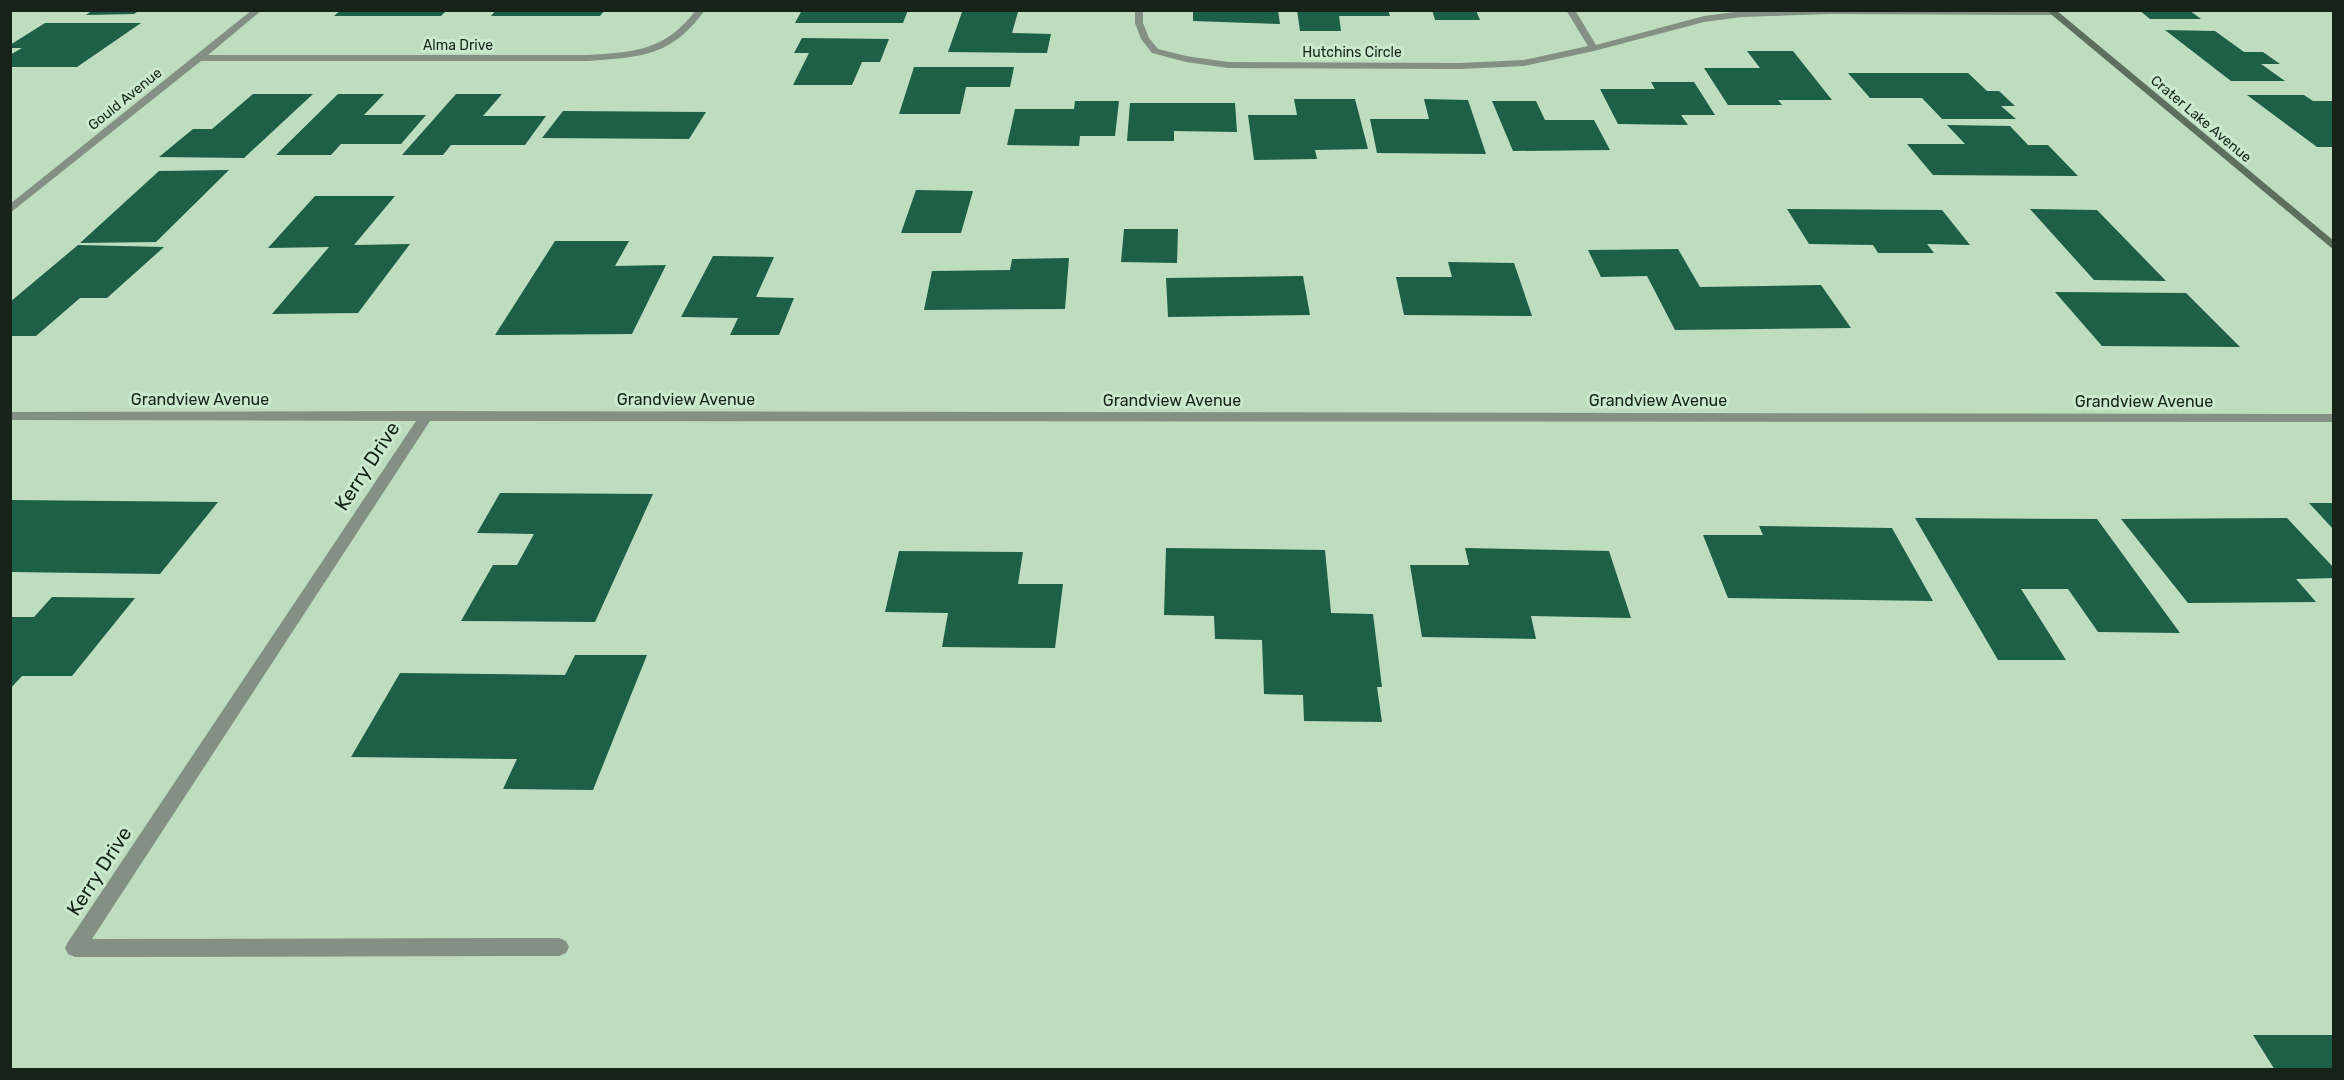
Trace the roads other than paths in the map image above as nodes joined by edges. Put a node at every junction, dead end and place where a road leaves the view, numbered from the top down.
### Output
1 (258, 10) edge
2 (701, 10) edge
3 (1139, 10) edge
4 (1570, 10) edge
5 (2051, 11) edge
6 (1594, 48) junction
7 (197, 57) junction
8 (10, 210) edge
9 (2334, 247) edge
10 (427, 415) junction
11 (10, 416) edge
12 (2334, 418) edge
13 (559, 946) dead end

1 - 7 street, Gould Avenue
2 - 7 street, Alma Drive
3 - 6 street, Hutchins Circle
4 - 6 street
5 - 6 street, Hutchins Circle
5 - 9 main road, Crater Lake Avenue
7 - 8 street, Gould Avenue
10 - 11 street, Grandview Avenue
10 - 12 street, Grandview Avenue
10 - 13 street, Kerry Drive

